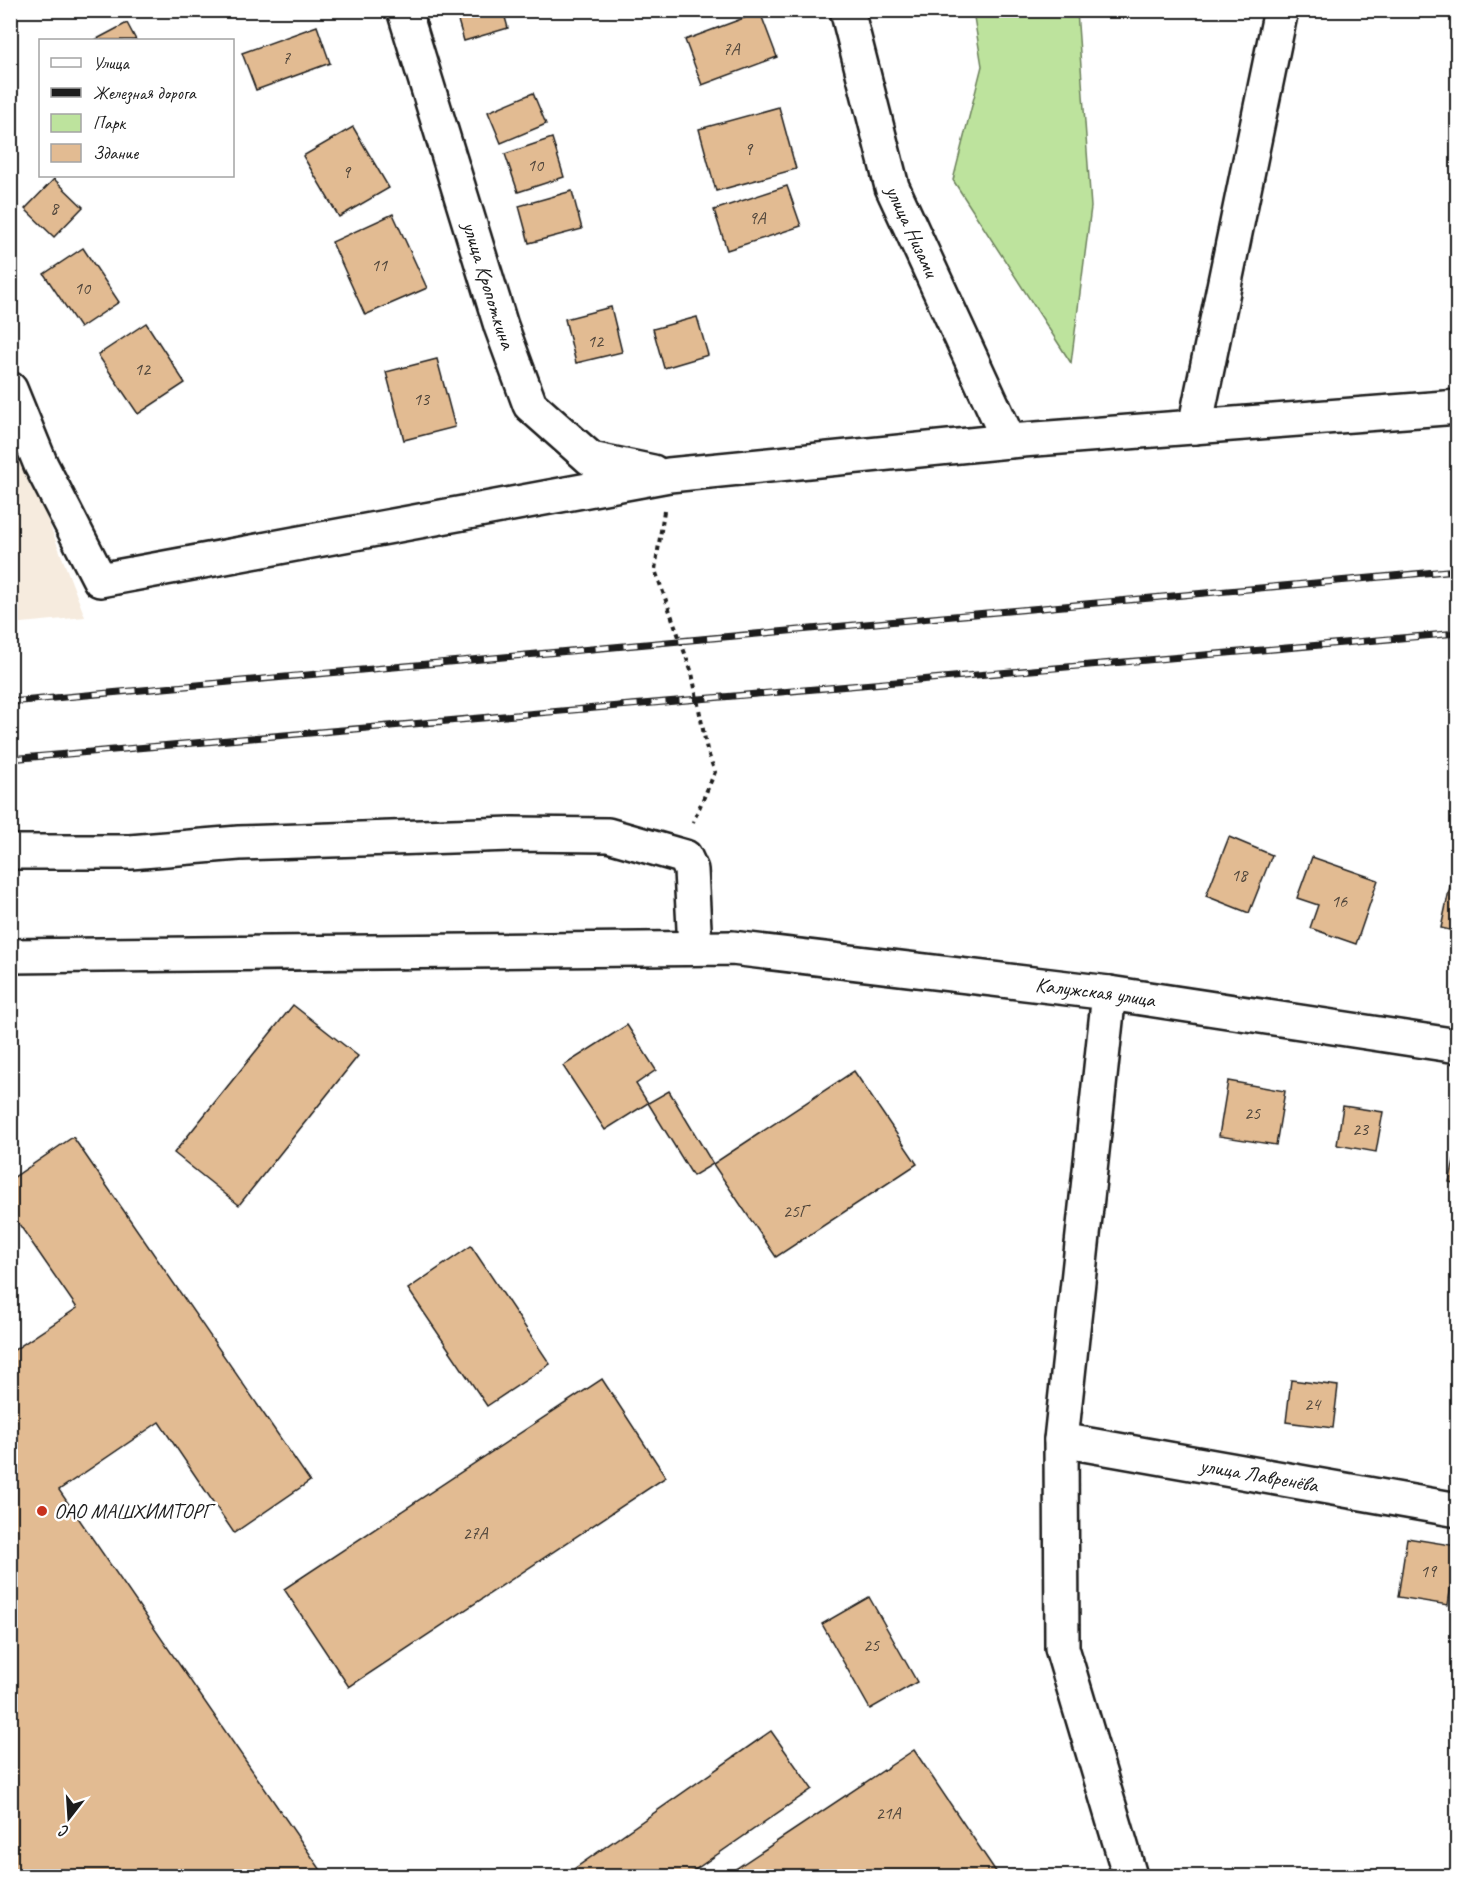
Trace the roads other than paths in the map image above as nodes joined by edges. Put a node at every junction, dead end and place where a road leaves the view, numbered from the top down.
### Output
1 (404, 10) edge
2 (847, 10) edge
3 (1281, 10) edge
4 (10, 389) edge
5 (1458, 407) edge
6 (1195, 427) junction
7 (10, 434) edge
8 (1009, 441) junction
9 (40, 465) junction
10 (669, 475) junction
11 (10, 852) edge
12 (695, 948) junction
13 (10, 957) edge
14 (1109, 993) junction
15 (1458, 1046) edge
16 (1061, 1440) junction
17 (1458, 1510) edge
18 (1132, 1875) edge

1 - 10 street, улица Кропоткина
2 - 8 street, улица Низами
3 - 6 street
4 - 9 street
5 - 6 street
6 - 8 street
7 - 9 street
8 - 10 street
9 - 10 street
11 - 12 street
12 - 13 street, Калужская улица
12 - 14 street, Калужская улица
14 - 15 street, Калужская улица
14 - 16 street
16 - 17 street, улица Лавренёва
16 - 18 street

